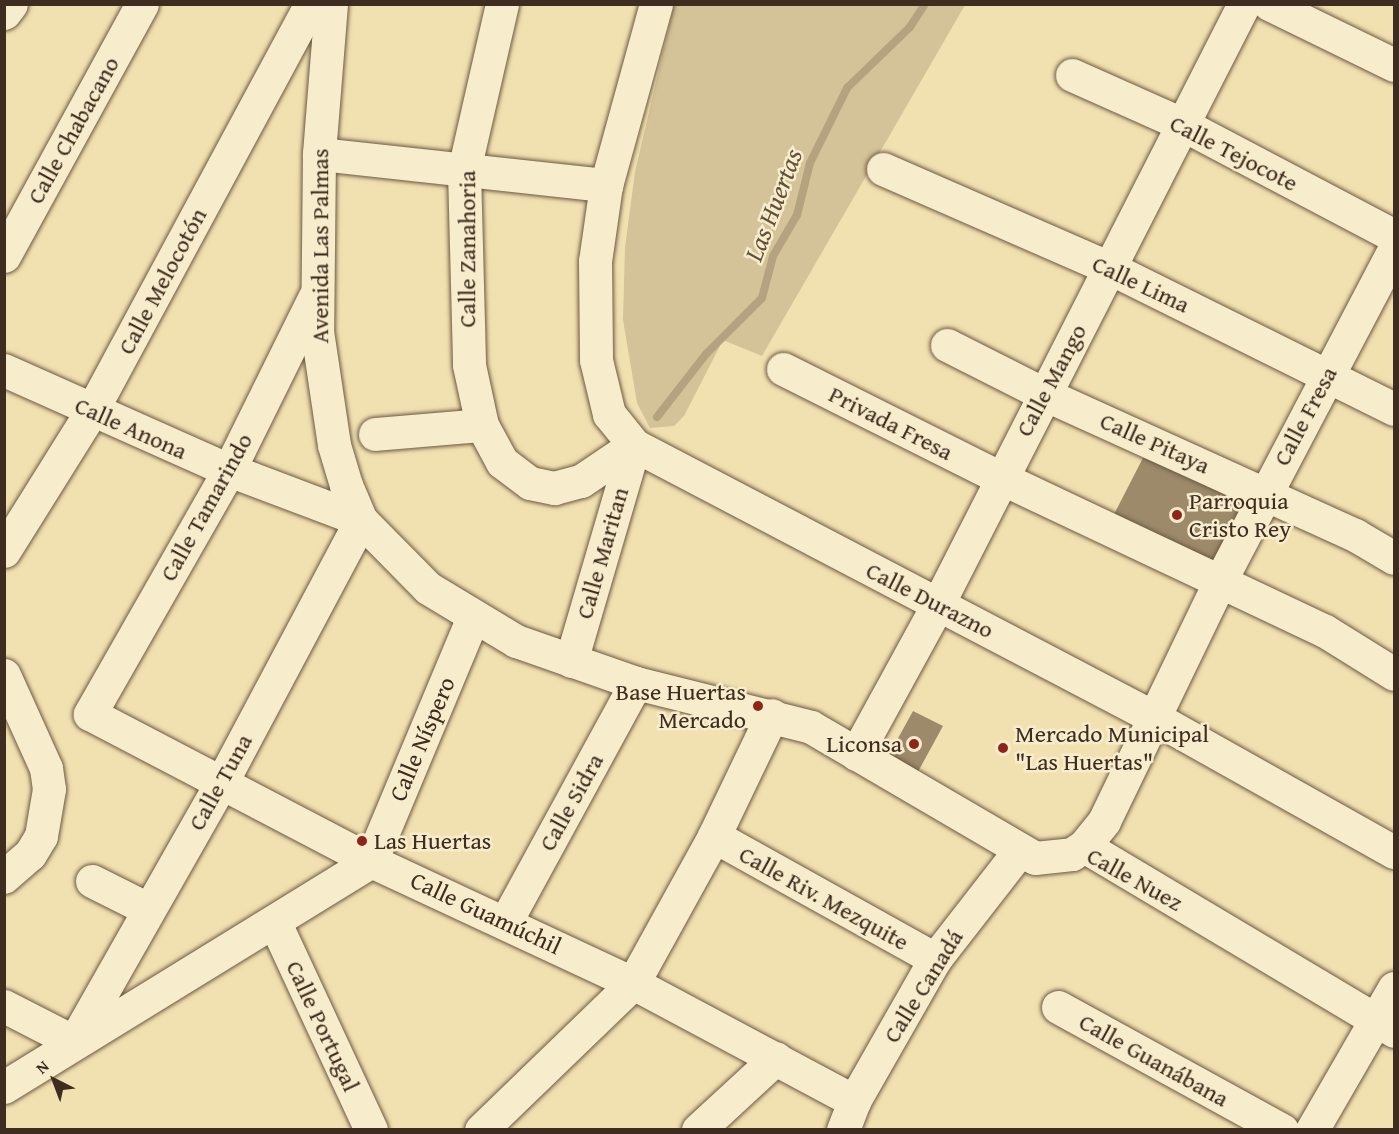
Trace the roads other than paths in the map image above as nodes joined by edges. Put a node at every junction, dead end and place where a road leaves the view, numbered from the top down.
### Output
1 (11, 4) edge
2 (142, 4) edge
3 (311, 4) edge
4 (331, 4) edge
5 (502, 4) edge
6 (656, 4) edge
7 (1244, 4) edge
8 (1269, 4) edge
9 (4, 13) edge
10 (1395, 65) edge
11 (1072, 75) dead end
12 (1182, 124) junction
13 (319, 154) junction
14 (882, 169) dead end
15 (464, 170) junction
16 (606, 185) junction
17 (1395, 236) edge
18 (1395, 250) edge
19 (4, 256) edge
20 (1110, 268) junction
21 (315, 296) junction
22 (947, 345) dead end
23 (783, 369) dead end
24 (4, 370) edge
25 (1326, 374) junction
26 (1042, 393) junction
27 (1395, 409) edge
28 (92, 412) junction
29 (482, 425) junction
30 (375, 434) dead end
31 (634, 445) junction
32 (229, 470) junction
33 (999, 477) junction
34 (1264, 494) junction
35 (362, 520) junction
36 (4, 551) edge
37 (1395, 558) edge
38 (1219, 583) junction
39 (938, 604) junction
40 (473, 617) junction
41 (571, 661) junction
42 (1395, 674) edge
43 (4, 675) edge
44 (636, 683) junction
45 (90, 714) joint
46 (772, 715) junction
47 (1155, 718) junction
48 (856, 754) junction
49 (220, 785) junction
50 (714, 836) junction
51 (1084, 846) junction
52 (1018, 851) junction
53 (1395, 852) edge
54 (371, 861) junction
55 (4, 877) edge
56 (92, 881) dead end
57 (148, 909) junction
58 (506, 921) junction
59 (275, 923) junction
60 (935, 959) junction
61 (633, 983) junction
62 (1395, 988) edge
63 (4, 1006) edge
64 (1059, 1007) dead end
65 (1385, 1027) edge
66 (74, 1042) junction
67 (776, 1058) junction
68 (4, 1087) edge
69 (849, 1115) edge
70 (371, 1130) edge
71 (481, 1130) edge
72 (698, 1130) edge
73 (1282, 1130) edge
74 (1312, 1130) edge

1 - 9 street
2 - 19 street, Calle Chabacano
3 - 28 street, Calle Melocotón
4 - 13 street, Avenida Las Palmas
5 - 15 street, Calle Zanahoria
6 - 16 street
7 - 12 street, Calle Mango
8 - 10 street
11 - 12 street, Calle Tejocote
12 - 17 street, Calle Tejocote
12 - 20 street, Calle Mango
13 - 15 street
13 - 21 street, Avenida Las Palmas
14 - 20 street, Calle Lima
15 - 16 street
15 - 29 street, Calle Zanahoria
16 - 31 street
18 - 25 street, Calle Fresa
20 - 25 street, Calle Lima
20 - 26 street, Calle Mango
21 - 32 street, Calle Tamarindo
21 - 35 street, Avenida Las Palmas
22 - 26 street, Calle Pitaya
23 - 33 street, Privada Fresa
24 - 28 street, Calle Anona
25 - 27 street, Calle Lima
25 - 34 street, Calle Fresa
26 - 33 street, Calle Mango
26 - 34 street, Calle Pitaya
28 - 32 street, Calle Anona
28 - 36 street, Calle Melocotón
29 - 30 street
29 - 31 street
31 - 39 street, Calle Durazno
31 - 41 street, Calle Maritan
32 - 35 street, Calle Anona
32 - 45 street, Calle Tamarindo
33 - 38 street
33 - 39 street, Calle Mango
34 - 37 street, Calle Pitaya
34 - 38 street, Calle Fresa
35 - 40 street, Avenida Las Palmas
35 - 49 street, Calle Tuna
38 - 42 street
38 - 47 street, Calle Fresa
39 - 47 street, Calle Durazno
39 - 48 street, Calle Mango
40 - 41 street, Avenida Las Palmas
40 - 54 street, Calle Níspero
41 - 44 street, Avenida Las Palmas
43 - 55 street
44 - 46 street, Avenida Las Palmas
44 - 58 street, Calle Sidra
45 - 49 street, Calle Guamúchil
46 - 48 street, Calle Nuez
46 - 50 street
47 - 51 street, Calle Fresa
47 - 53 street, Calle Durazno
48 - 52 street, Calle Nuez
49 - 54 street, Calle Guamúchil
49 - 57 street, Calle Tuna
50 - 60 street, Calle Riv. Mezquite
50 - 61 street
51 - 52 street, Calle Nuez
51 - 65 street, Calle Nuez
52 - 60 street, Calle Canadá
54 - 58 street, Calle Guamúchil
54 - 59 street
56 - 57 street
57 - 66 street, Calle Tuna
58 - 61 street, Calle Guamúchil
59 - 66 street
59 - 70 street, Calle Portugal
60 - 69 street, Calle Canadá
61 - 67 street, Calle Guamúchil
61 - 71 street
62 - 65 street
63 - 66 street
64 - 73 street, Calle Guanábana
65 - 74 street
66 - 68 street
67 - 69 street, Calle Guamúchil
67 - 72 street

